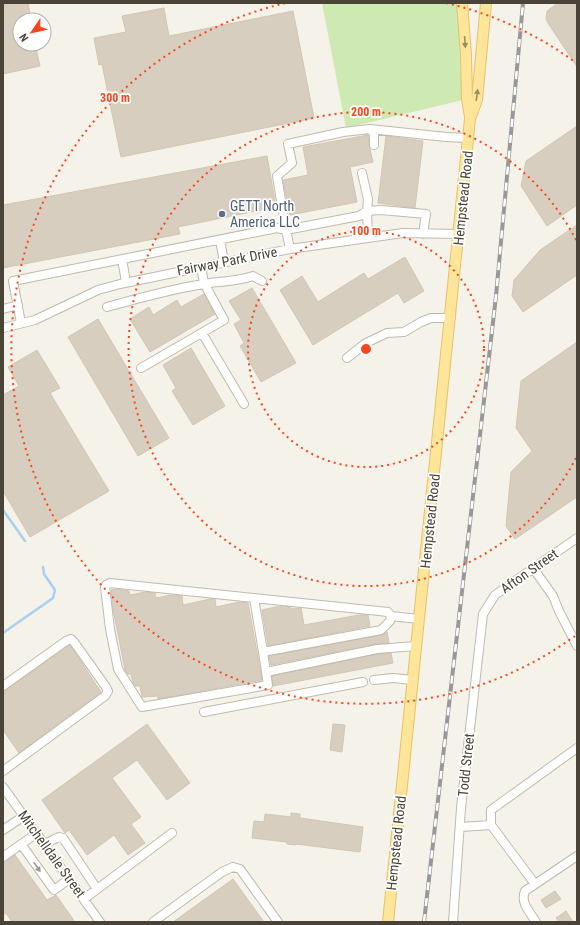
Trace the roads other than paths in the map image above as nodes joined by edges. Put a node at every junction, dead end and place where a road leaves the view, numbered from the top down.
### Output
1 (462, 3) edge
2 (486, 3) edge
3 (470, 119) junction
4 (370, 129) junction
5 (468, 138) junction
6 (374, 145) dead end
7 (362, 173) dead end
8 (367, 211) junction
9 (286, 230) junction
10 (423, 234) junction
11 (459, 234) junction
12 (368, 238) junction
13 (220, 240) junction
14 (290, 249) junction
15 (122, 259) junction
16 (224, 262) junction
17 (201, 267) junction
18 (262, 281) dead end
19 (126, 282) junction
20 (204, 284) junction
21 (18, 305) junction
22 (108, 307) dead end
23 (3, 309) edge
24 (451, 318) junction
25 (21, 323) junction
26 (3, 328) edge
27 (202, 333) junction
28 (347, 358) dead end
29 (141, 368) dead end
30 (244, 404) dead end
31 (577, 538) edge
32 (533, 568) junction
33 (254, 598) junction
34 (486, 609) joint
35 (391, 616) junction
36 (419, 619) junction
37 (416, 646) junction
38 (577, 646) edge
39 (263, 652) junction
40 (266, 672) junction
41 (374, 680) dead end
42 (412, 680) junction
43 (363, 682) dead end
44 (3, 686) edge
45 (204, 712) dead end
46 (577, 748) edge
47 (3, 771) edge
48 (4, 790) edge
49 (24, 816) junction
50 (491, 825) junction
51 (460, 827) junction
52 (3, 830) edge
53 (37, 833) junction
54 (172, 833) dead end
55 (21, 844) junction
56 (44, 844) junction
57 (577, 856) edge
58 (3, 857) edge
59 (69, 878) junction
60 (535, 884) junction
61 (97, 889) junction
62 (84, 899) junction
63 (100, 922) edge
64 (153, 922) edge
65 (278, 922) edge
66 (388, 922) edge
67 (453, 922) edge
68 (536, 922) edge

1 -> 3 main road, Hempstead Road
3 -> 2 main road, Hempstead Road
3 - 5 main road, Hempstead Road
4 - 5 street
4 - 6 street
4 - 9 street
5 - 11 main road, Hempstead Road
7 - 8 street
8 - 9 street
8 - 10 street
8 - 12 street
9 - 13 street
9 - 14 street
10 - 11 street, Fairway Park Drive
10 - 12 street, Fairway Park Drive
11 - 24 main road, Hempstead Road
12 - 14 street, Fairway Park Drive
13 - 15 street
13 - 16 street
14 - 16 street, Fairway Park Drive
15 - 19 street
15 - 21 street
16 - 17 street, Fairway Park Drive
17 - 19 street, Fairway Park Drive
17 - 20 street
18 - 20 street
19 - 25 street, Fairway Park Drive
20 - 22 street
20 - 27 street
21 - 23 street
21 - 25 street
24 - 28 street
24 - 36 main road, Hempstead Road
25 - 26 street, Fairway Park Drive
27 - 29 street
27 - 30 street
31 - 32 street, Afton Street
32 - 34 street, Afton Street
32 - 38 street
33 - 35 street
33 - 39 street
33 - 40 street
34 - 51 street, Todd Street
35 - 36 street
35 - 39 street
36 - 37 main road, Hempstead Road
37 - 40 street
37 - 42 main road, Hempstead Road
39 - 40 street
41 - 42 street
42 - 66 main road, Hempstead Road
43 - 45 street
44 - 47 street
46 - 50 street
48 - 49 street, Mitchelldale Street
49 - 52 street
49 - 53 street, Mitchelldale Street
50 - 51 street
50 - 60 street
51 - 67 street, Todd Street
53 - 55 street
53 - 56 street, Mitchelldale Street
54 - 61 street
55 - 58 street
55 -> 59 street
56 - 59 street, Mitchelldale Street
56 - 61 street
57 - 60 street
59 - 62 street, Mitchelldale Street
60 - 68 street
61 - 62 street
62 - 63 street, Mitchelldale Street
64 - 65 street

